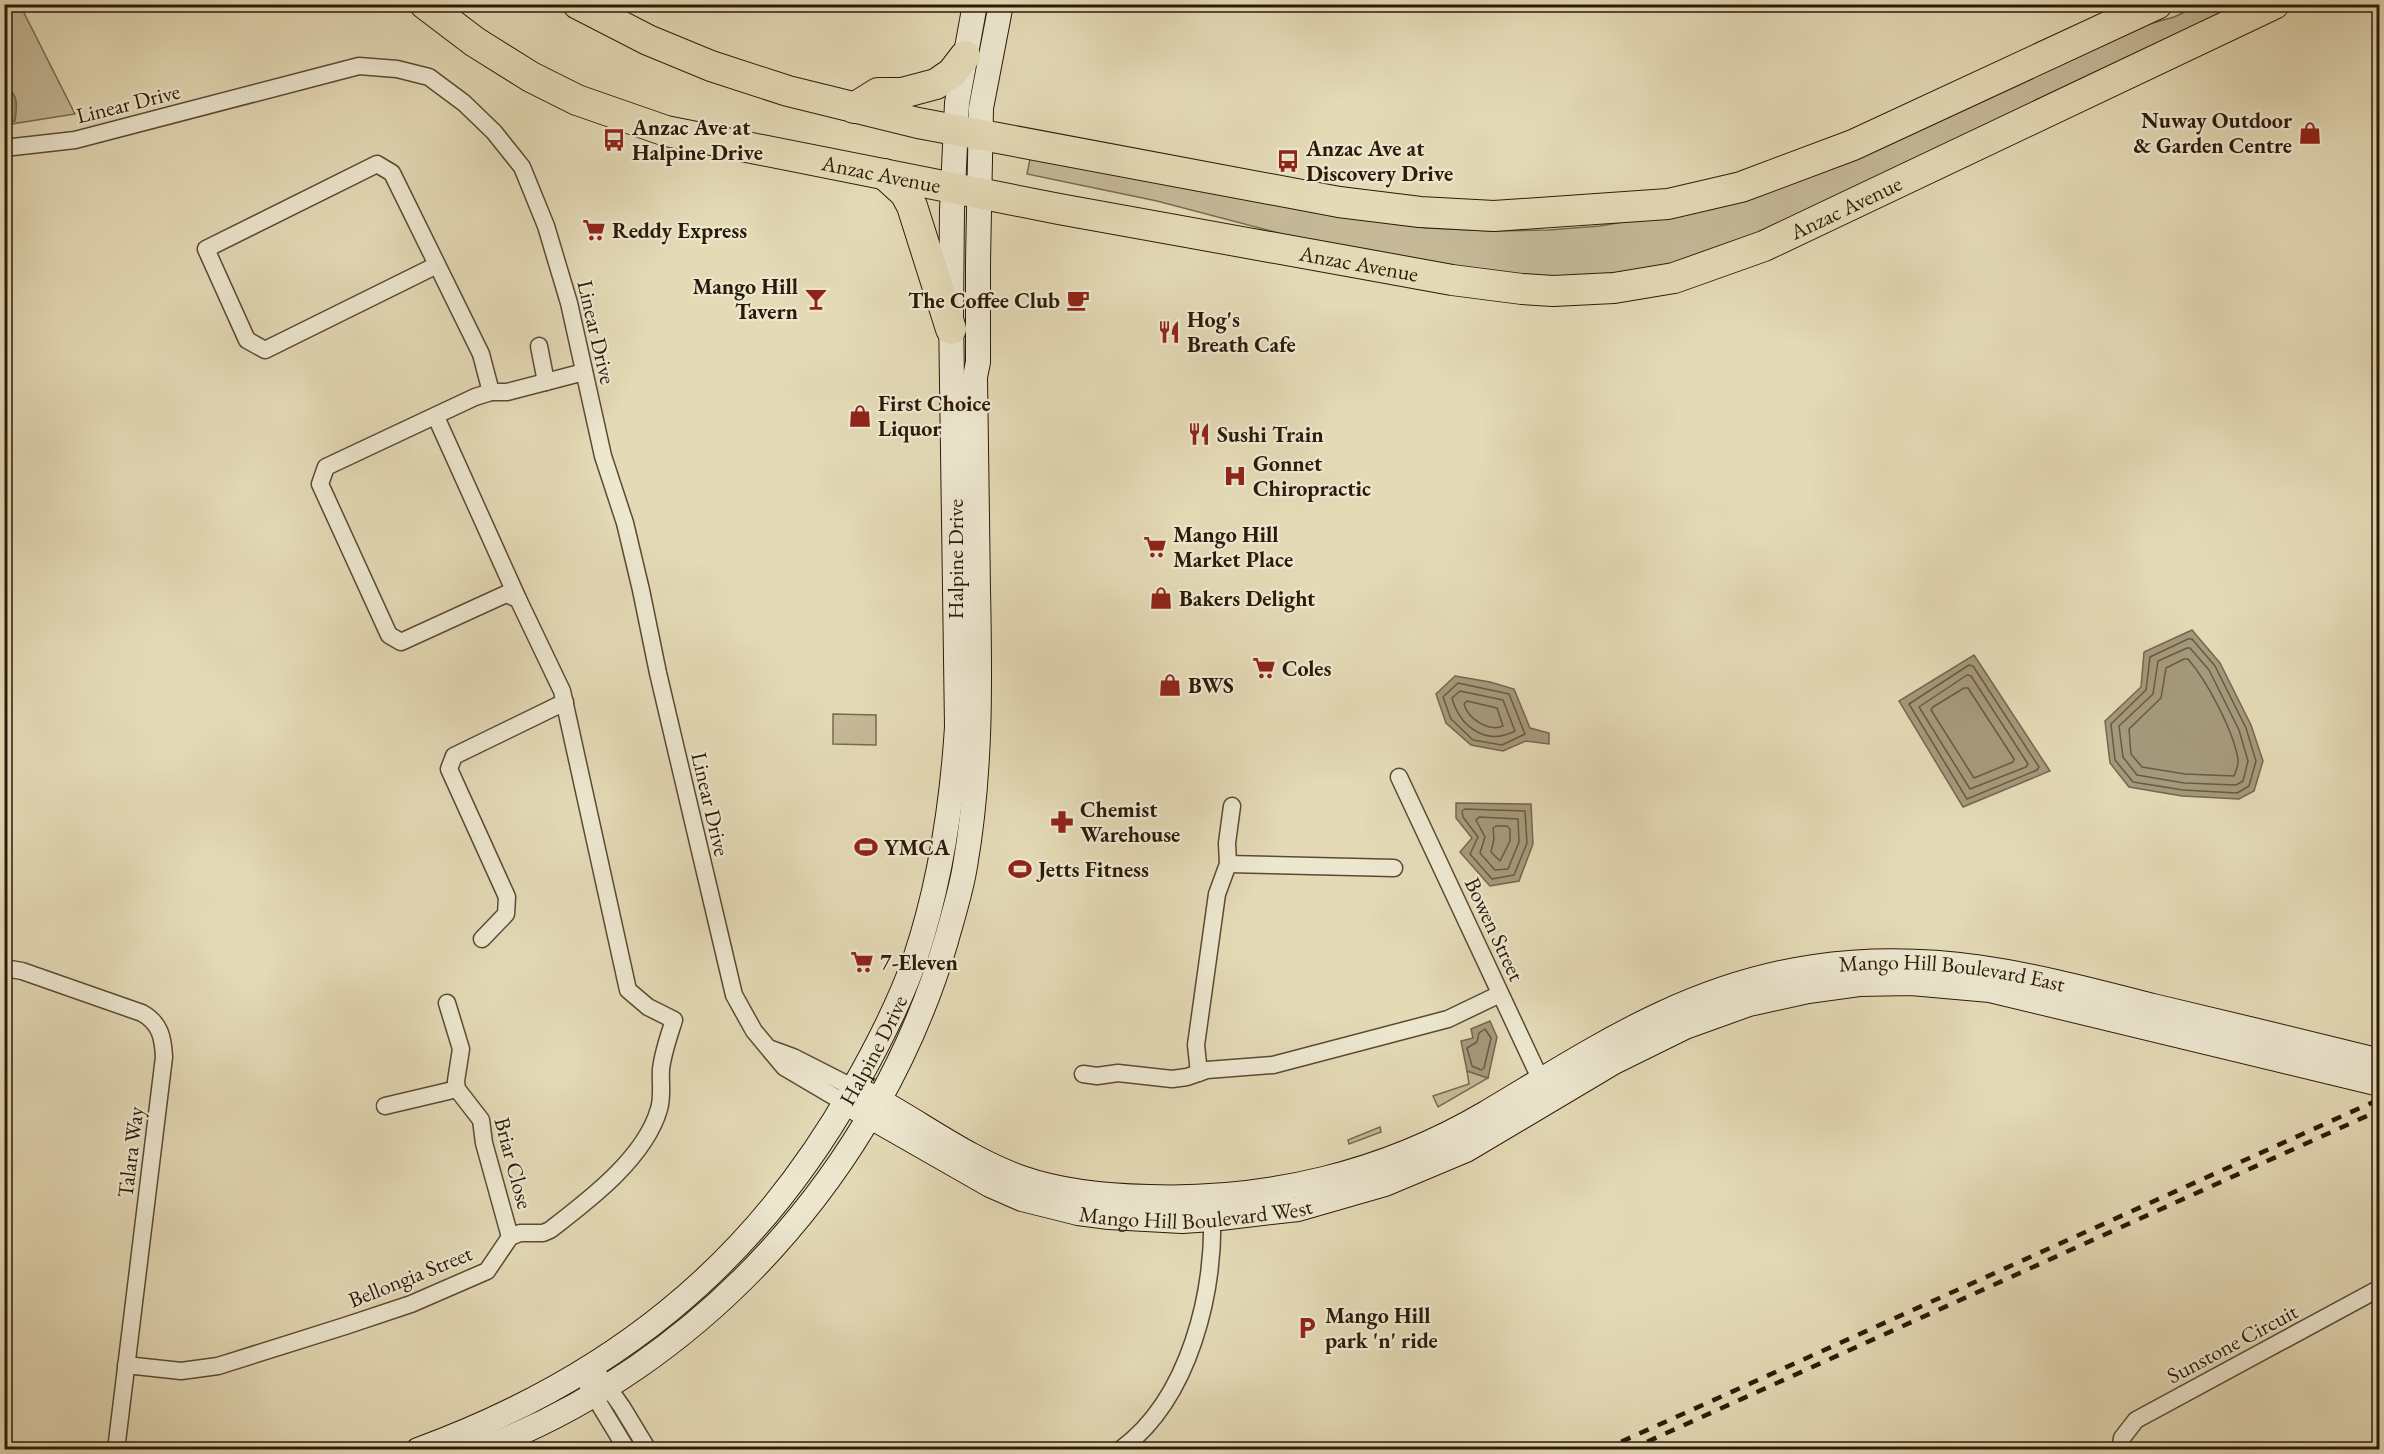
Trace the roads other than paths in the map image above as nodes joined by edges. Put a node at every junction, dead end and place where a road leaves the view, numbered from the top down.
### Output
1 (425, 4) edge
2 (578, 4) edge
3 (975, 4) edge
4 (1001, 4) edge
5 (2157, 4) edge
6 (2274, 4) edge
7 (965, 56) junction
8 (854, 108) junction
9 (968, 133) junction
10 (4, 148) edge
11 (884, 174) junction
12 (966, 190) junction
13 (437, 265) junction
14 (951, 329) junction
15 (539, 346) dead end
16 (584, 372) junction
17 (546, 382) junction
18 (491, 392) junction
19 (436, 417) junction
20 (518, 600) junction
21 (565, 702) junction
22 (1399, 777) dead end
23 (1232, 806) dead end
24 (1228, 864) junction
25 (1394, 868) dead end
26 (482, 939) dead end
27 (4, 968) edge
28 (1500, 994) junction
29 (447, 1003) dead end
30 (2379, 1061) edge
31 (1199, 1073) junction
32 (1083, 1074) dead end
33 (2379, 1084) edge
34 (457, 1089) junction
35 (1545, 1090) junction
36 (850, 1095) junction
37 (385, 1106) dead end
38 (875, 1109) junction
39 (1212, 1208) junction
40 (510, 1237) junction
41 (2379, 1288) edge
42 (126, 1365) junction
43 (593, 1380) junction
44 (116, 1449) edge
45 (418, 1449) edge
46 (479, 1449) edge
47 (627, 1449) edge
48 (648, 1449) edge
49 (1120, 1449) edge
50 (2120, 1449) edge

1 - 11 highway, Anzac Avenue
2 - 8 highway
3 - 7 main road
4 - 9 main road
5 - 9 highway
6 - 12 highway, Anzac Avenue
7 - 8 highway
7 - 9 main road
8 - 9 highway
9 - 12 main road
10 - 16 street, Linear Drive
11 - 12 highway, Anzac Avenue
11 - 14 highway
12 - 14 main road, Halpine Drive
12 - 38 main road, Halpine Drive
13 - 13 street
13 - 18 street
14 - 36 main road, Halpine Drive
15 - 17 street
16 - 17 street
16 - 36 street, Linear Drive
17 - 18 street
18 - 19 street
19 - 20 street
19 - 20 street
20 - 21 street
21 - 26 street
21 - 40 street
22 - 28 street, Bowen Street
23 - 24 street
24 - 25 street
24 - 31 street
27 - 42 street, Talara Way
28 - 31 street
28 - 35 street, Bowen Street
29 - 34 street
30 - 35 main road, Mango Hill Boulevard East
31 - 32 street
33 - 35 main road, Mango Hill Boulevard East
34 - 37 street
34 - 40 street, Briar Close
35 - 39 main road, Mango Hill Boulevard West
36 - 38 main road, Mango Hill Boulevard West
36 - 43 main road, Halpine Drive
38 - 39 main road, Mango Hill Boulevard West
38 - 43 main road, Halpine Drive
39 - 49 street
40 - 42 street, Bellongia Street
41 - 50 street, Sunstone Circuit
42 - 44 street, Talara Way
43 - 45 main road, Halpine Drive
43 - 46 main road, Halpine Drive
43 - 47 street
43 - 48 street

